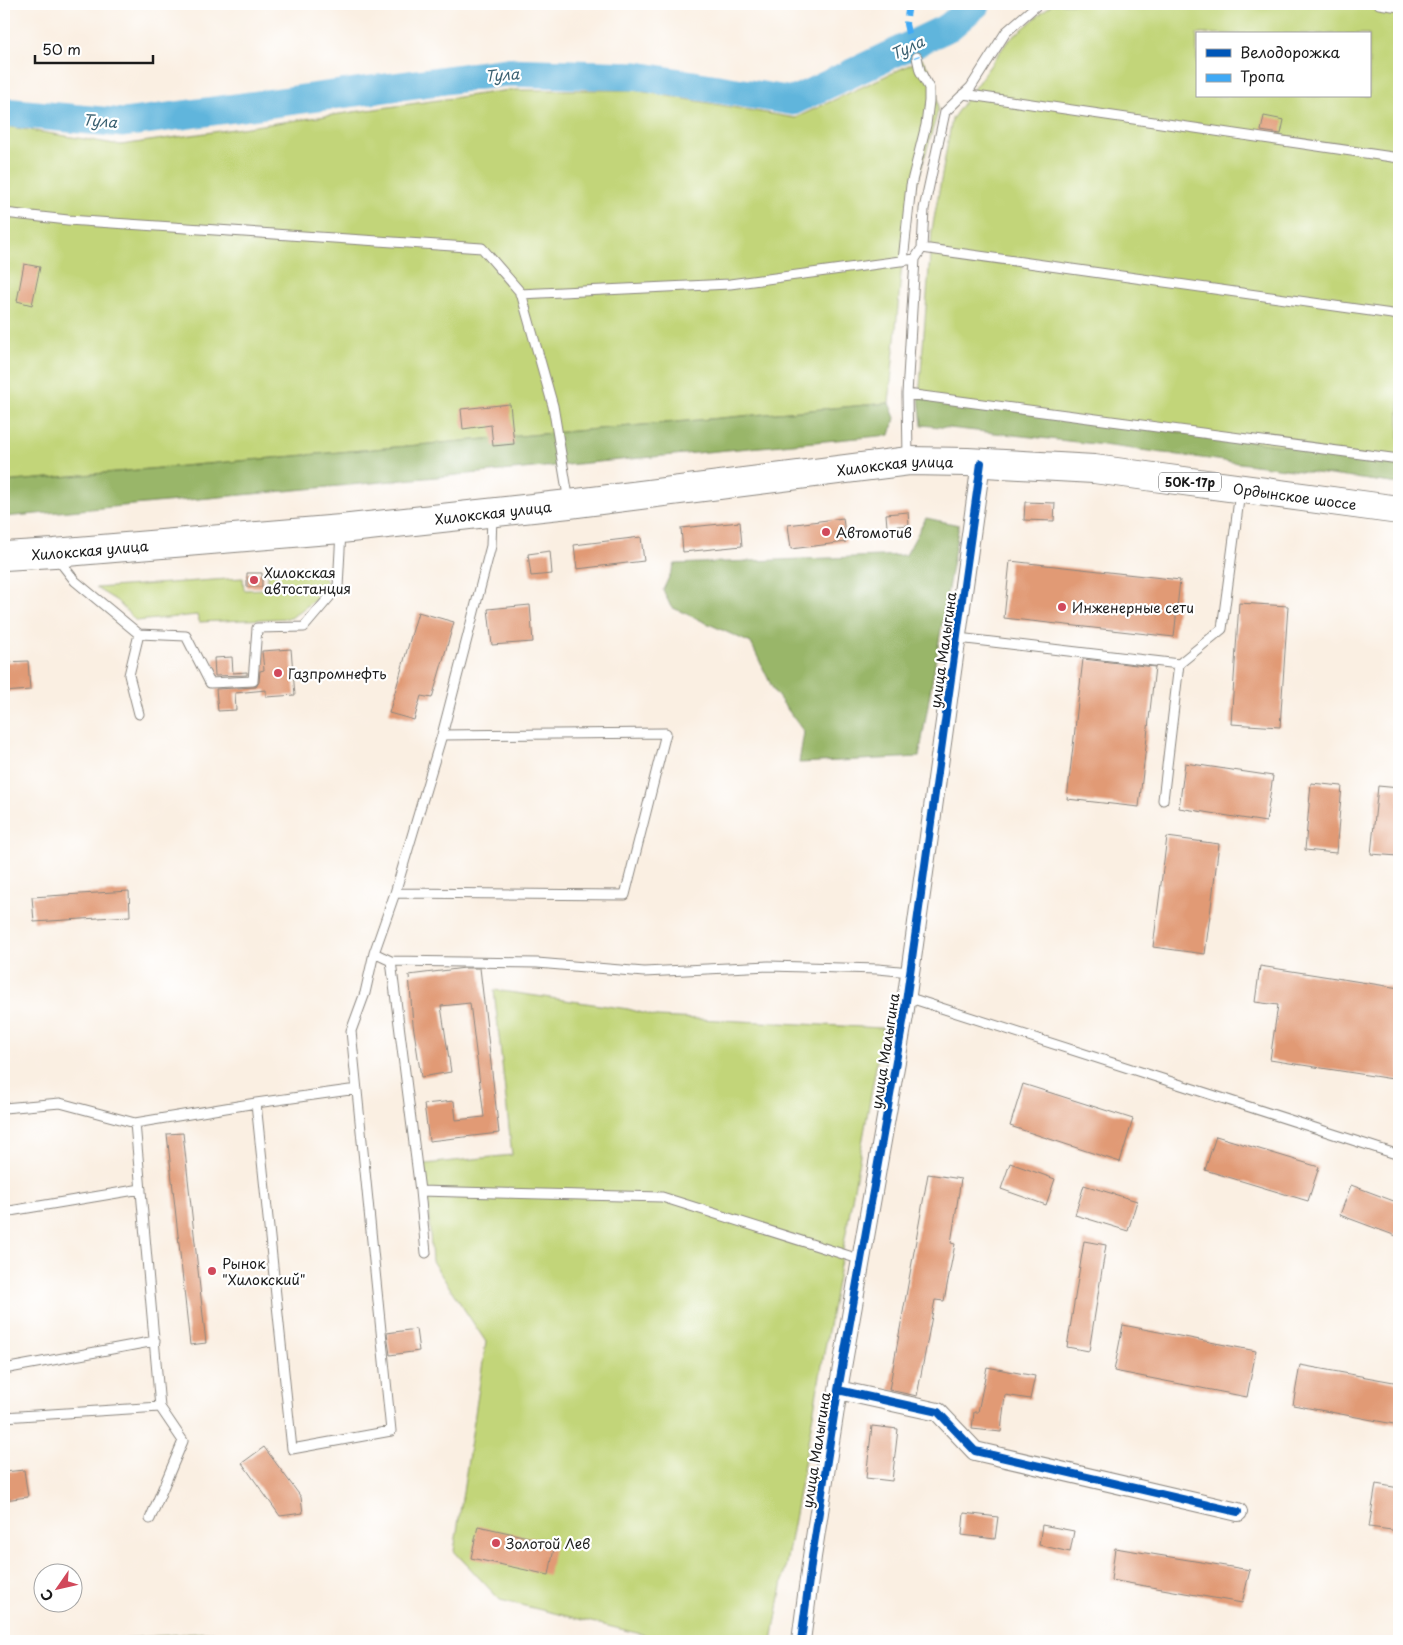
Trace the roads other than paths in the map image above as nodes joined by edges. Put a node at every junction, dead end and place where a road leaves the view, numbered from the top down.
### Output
1 (1038, 4) edge
2 (1378, 4) edge
3 (1399, 7) edge
4 (916, 57) dead end
5 (963, 94) junction
6 (1399, 158) edge
7 (4, 213) edge
8 (922, 248) junction
9 (915, 259) junction
10 (903, 261) junction
11 (521, 293) junction
12 (1399, 315) edge
13 (907, 394) junction
14 (1399, 459) edge
15 (908, 461) junction
16 (981, 463) junction
17 (1240, 489) junction
18 (569, 504) junction
19 (1399, 510) edge
20 (492, 513) junction
21 (341, 529) junction
22 (54, 553) junction
23 (4, 556) edge
24 (139, 634) junction
25 (958, 638) junction
26 (1179, 664) junction
27 (139, 714) dead end
28 (442, 736) junction
29 (1162, 800) dead end
30 (395, 893) junction
31 (374, 953) junction
32 (391, 961) junction
33 (910, 972) junction
34 (907, 997) junction
35 (357, 1090) junction
36 (256, 1103) junction
37 (4, 1108) edge
38 (135, 1122) junction
39 (1399, 1155) edge
40 (141, 1189) junction
41 (420, 1191) junction
42 (4, 1212) edge
43 (426, 1253) dead end
44 (862, 1260) junction
45 (154, 1341) junction
46 (4, 1370) edge
47 (838, 1390) junction
48 (160, 1407) junction
49 (4, 1417) edge
50 (1238, 1512) dead end
51 (150, 1519) dead end
52 (801, 1641) edge

1 - 5 lane
2 - 3 lane
4 - 10 lane
5 - 6 lane
5 - 8 lane
7 - 11 lane
8 - 9 lane
8 - 12 lane
9 - 10 lane
9 - 13 lane
10 - 11 lane
11 - 18 lane
13 - 14 lane
13 - 15 lane
15 - 16 highway, Хилокская улица
15 - 18 highway, Хилокская улица
16 - 17 highway, Ордынское шоссе / 50К-17р
16 - 25 street, улица Малыгина
17 - 19 highway, Ордынское шоссе / 50К-17р
17 - 26 lane
18 - 20 highway, Хилокская улица
20 - 21 highway, Хилокская улица
20 - 28 lane
21 - 22 highway, Хилокская улица
21 - 24 lane
22 - 23 highway, Хилокская улица
22 - 24 lane
24 - 27 lane
25 - 26 lane
25 - 33 street, улица Малыгина
26 - 29 lane
28 - 30 lane
28 - 30 lane
30 - 31 lane
31 - 32 lane
31 - 35 lane
32 - 33 lane
32 - 41 lane
33 - 34 street, улица Малыгина
34 - 39 lane
34 - 44 street, улица Малыгина
35 - 36 lane
35 - 36 lane
36 - 38 lane
37 - 38 lane
38 - 40 lane
40 - 42 lane
40 - 45 lane
41 - 43 lane
41 - 44 lane
44 - 47 street, улица Малыгина
45 - 46 lane
45 - 48 lane
47 - 50 street
47 - 52 street, улица Малыгина
48 - 49 lane
48 - 51 lane

